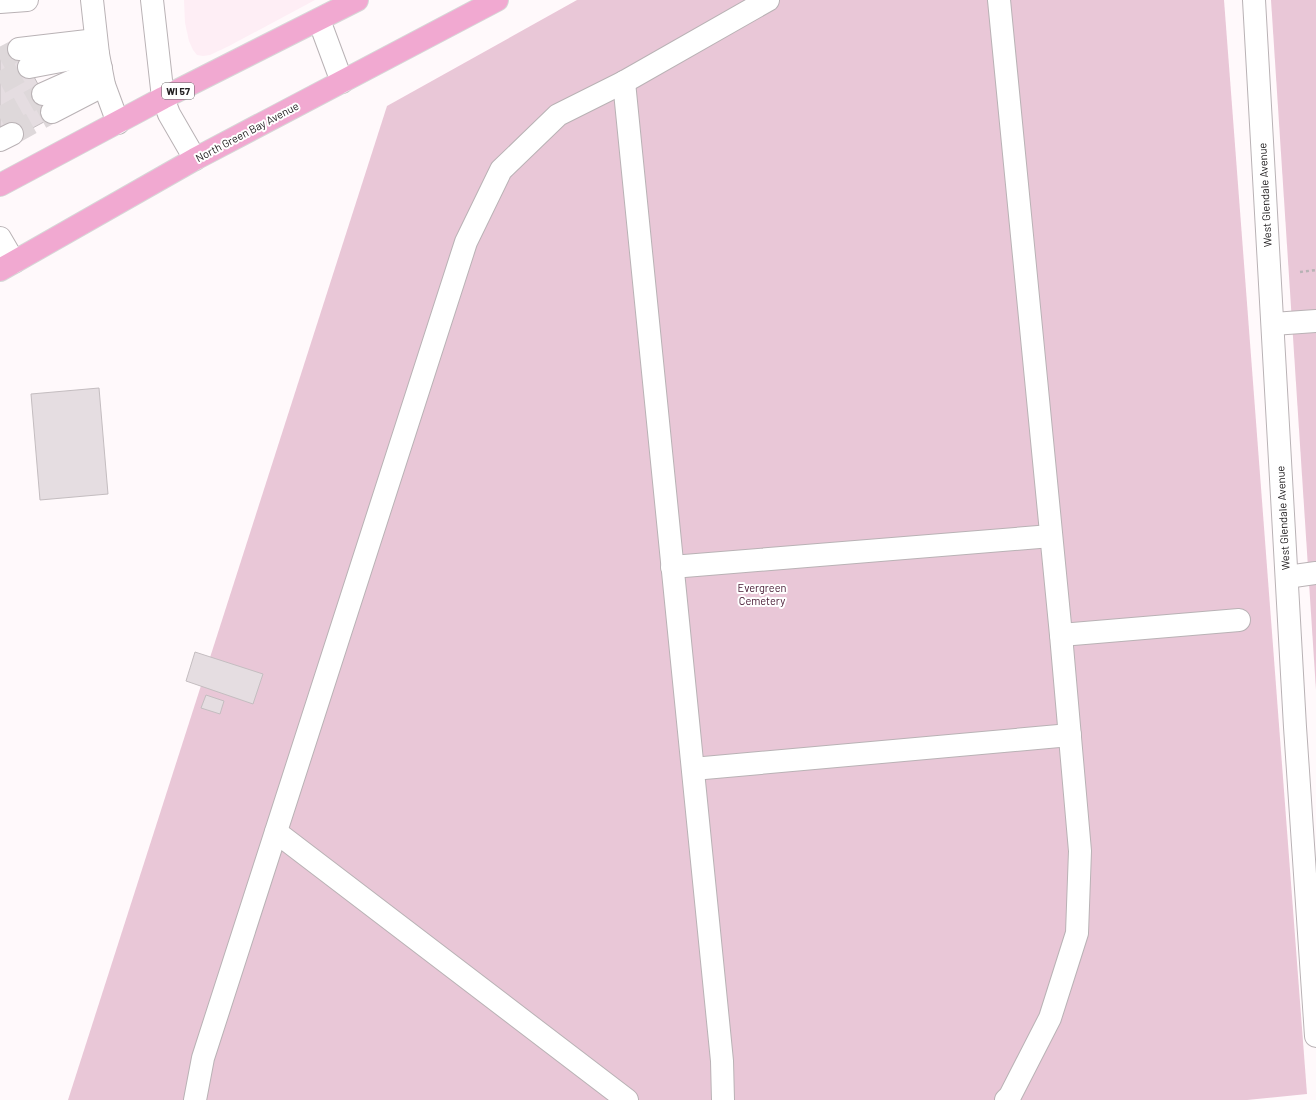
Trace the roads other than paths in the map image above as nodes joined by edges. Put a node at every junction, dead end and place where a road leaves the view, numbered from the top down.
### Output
1 (92, 0) edge
2 (152, 0) edge
3 (357, 0) edge
4 (497, 0) edge
5 (768, 0) edge
6 (999, 0) edge
7 (1254, 0) edge
8 (319, 20) junction
9 (24, 58) tunnel mouth
10 (100, 62) junction
11 (342, 82) junction
12 (624, 82) junction
13 (163, 98) junction
14 (48, 103) tunnel mouth
15 (118, 123) junction
16 (195, 159) junction
17 (1, 182) edge
18 (0, 238) edge
19 (7, 266) edge
20 (1316, 321) edge
21 (1273, 324) junction
22 (1051, 536) junction
23 (672, 567) junction
24 (1316, 573) edge
25 (1287, 576) junction
26 (1239, 620) dead end
27 (1061, 636) junction
28 (1070, 735) junction
29 (693, 769) junction
30 (276, 832) junction
31 (1312, 903) edge
32 (1313, 941) edge
33 (1316, 1036) edge
34 (195, 1100) edge
35 (627, 1100) edge
36 (723, 1100) edge
37 (1006, 1100) edge

1 - 10 street
2 - 13 street
3 - 8 main road, WI 57
4 - 11 main road, North Green Bay Avenue
5 - 12 street
6 - 22 street
7 - 21 street, West Glendale Avenue
8 - 11 street
8 - 13 main road, WI 57
9 - 10 street
10 - 14 street
10 - 15 street
11 - 16 main road, North Green Bay Avenue
12 - 23 street
12 - 30 street
13 - 15 main road, WI 57
13 - 16 street
15 - 17 main road, WI 57
16 - 19 main road, North Green Bay Avenue
18 - 19 street
20 - 21 street
21 - 25 street, West Glendale Avenue
22 - 23 street
22 - 27 street
23 - 29 street
24 - 25 street
25 - 31 street, West Glendale Avenue
26 - 27 street
27 - 28 street
28 - 29 street
28 - 37 street
29 - 36 street
30 - 34 street
30 - 35 street
31 - 32 street, West Glendale Avenue
32 - 33 street, West Glendale Avenue

